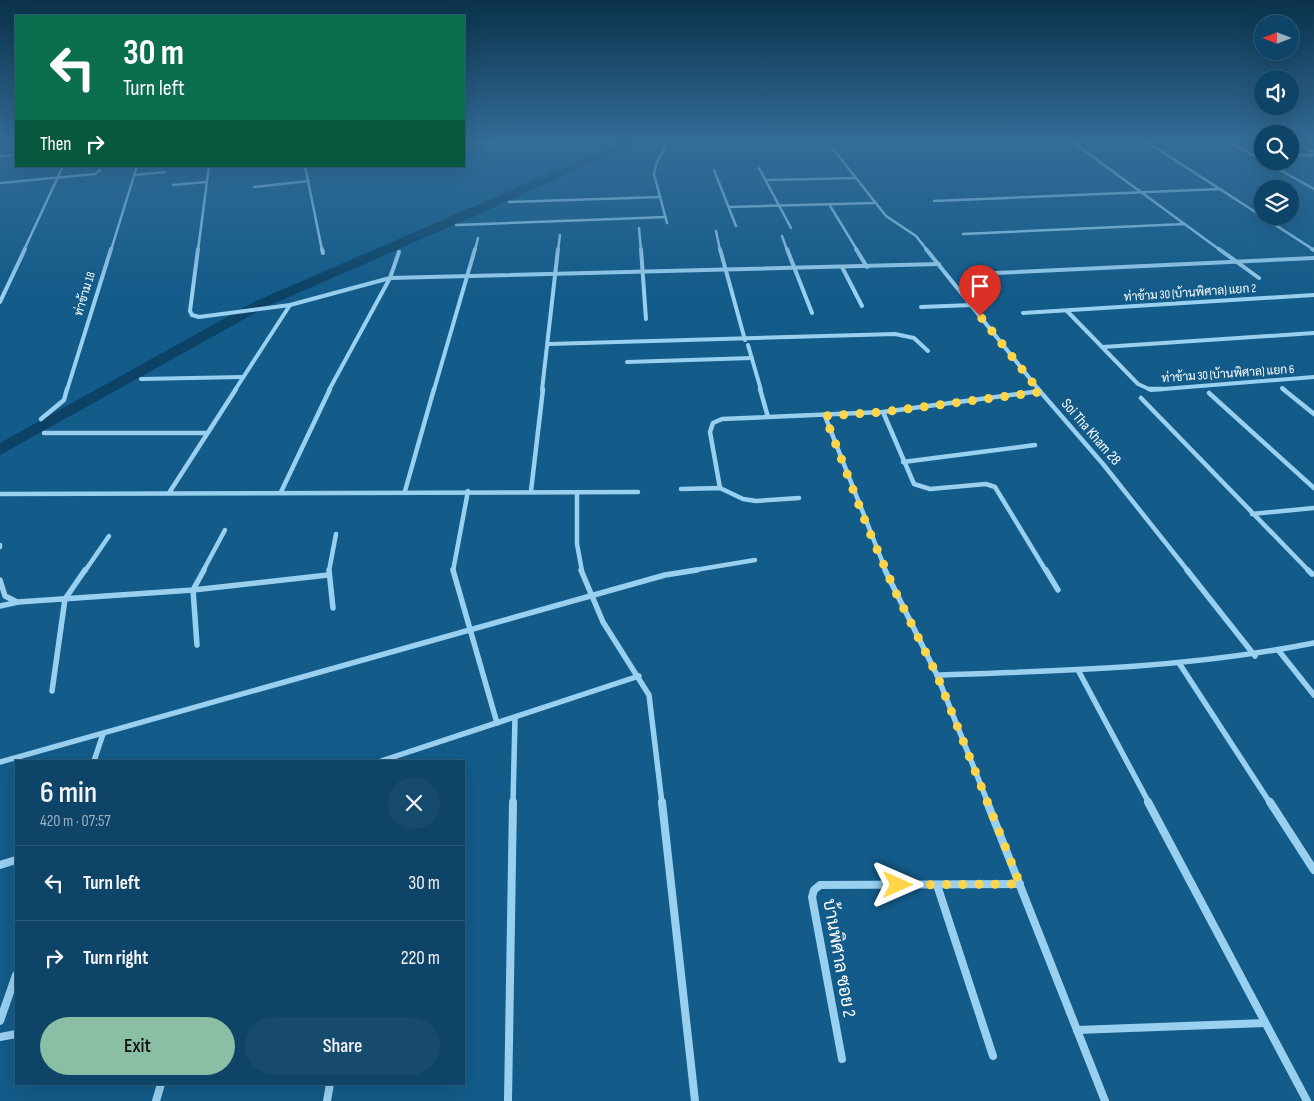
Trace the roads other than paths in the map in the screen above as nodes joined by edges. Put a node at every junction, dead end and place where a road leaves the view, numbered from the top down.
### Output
1 (50, 191) edge
2 (129, 191) edge
3 (205, 191) edge
4 (310, 191) edge
5 (659, 191) edge
6 (722, 191) edge
7 (773, 191) edge
8 (865, 191) edge
9 (1158, 191) edge
10 (1224, 191) edge
11 (1142, 192) junction
12 (660, 197) junction
13 (934, 201) dead end
14 (509, 202) dead end
15 (874, 203) junction
16 (829, 204) junction
17 (780, 206) junction
18 (728, 207) junction
19 (666, 217) junction
20 (668, 223) dead end
21 (1186, 224) junction
22 (456, 226) dead end
23 (736, 226) dead end
24 (639, 228) dead end
25 (791, 228) dead end
26 (716, 231) dead end
27 (963, 234) dead end
28 (560, 235) dead end
29 (782, 236) dead end
30 (478, 238) dead end
31 (1314, 250) edge
32 (399, 252) dead end
33 (323, 253) dead end
34 (1314, 258) edge
35 (1236, 261) junction
36 (939, 264) junction
37 (867, 266) junction
38 (842, 268) junction
39 (794, 269) junction
40 (724, 271) junction
41 (642, 272) junction
42 (995, 273) dead end
43 (556, 274) junction
44 (467, 275) junction
45 (390, 278) junction
46 (1258, 278) dead end
47 (1314, 295) edge
48 (0, 302) edge
49 (290, 305) junction
50 (972, 305) junction
51 (862, 306) dead end
52 (920, 307) dead end
53 (1067, 310) junction
54 (812, 313) dead end
55 (1023, 313) dead end
56 (646, 319) dead end
57 (1314, 334) edge
58 (745, 340) junction
59 (549, 344) junction
60 (748, 346) dead end
61 (1103, 347) junction
62 (928, 352) dead end
63 (752, 358) junction
64 (628, 362) dead end
65 (242, 377) junction
66 (1314, 377) edge
67 (142, 379) dead end
68 (1282, 388) dead end
69 (1040, 392) junction
70 (1209, 393) dead end
71 (1141, 398) dead end
72 (883, 412) junction
73 (1314, 414) edge
74 (825, 416) junction
75 (768, 417) junction
76 (40, 419) dead end
77 (206, 433) junction
78 (44, 434) dead end
79 (1035, 445) dead end
80 (903, 462) junction
81 (720, 488) junction
82 (1314, 488) edge
83 (681, 489) dead end
84 (404, 491) junction
85 (468, 491) junction
86 (531, 491) junction
87 (281, 492) junction
88 (577, 492) junction
89 (638, 492) dead end
90 (169, 493) junction
91 (0, 494) edge
92 (799, 498) dead end
93 (1314, 508) edge
94 (1252, 514) junction
95 (225, 530) dead end
96 (336, 534) dead end
97 (109, 536) dead end
98 (755, 560) dead end
99 (1312, 574) dead end
100 (328, 575) junction
101 (0, 580) edge
102 (193, 590) junction
103 (1058, 590) dead end
104 (590, 596) junction
105 (65, 599) junction
106 (18, 602) junction
107 (0, 606) edge
108 (333, 608) dead end
109 (471, 630) junction
110 (1314, 643) edge
111 (197, 645) dead end
112 (1279, 651) junction
113 (1255, 656) junction
114 (1179, 663) junction
115 (1078, 670) junction
116 (937, 675) junction
117 (639, 676) junction
118 (52, 691) dead end
119 (1314, 695) edge
120 (515, 718) junction
121 (497, 723) junction
122 (103, 734) junction
123 (94, 760) edge
124 (384, 760) edge
125 (0, 762) edge
126 (15, 860) edge
127 (0, 865) edge
128 (1314, 870) edge
129 (1020, 884) junction
130 (938, 885) junction
131 (15, 978) edge
132 (0, 1020) edge
133 (1265, 1023) junction
134 (1077, 1030) junction
135 (15, 1034) edge
136 (0, 1037) edge
137 (993, 1056) dead end
138 (842, 1059) dead end
139 (161, 1085) edge
140 (330, 1085) edge
141 (156, 1101) edge
142 (327, 1101) edge
143 (508, 1101) edge
144 (695, 1101) edge
145 (1105, 1101) edge
146 (1307, 1101) edge

1 - 48 street
2 - 76 street, ท่าข้าม 18
3 - 49 street
4 - 33 street
5 - 12 street
6 - 18 street
7 - 17 street
8 - 15 street, Soi Tha Kham 28
9 - 11 street
10 - 31 street
11 - 13 street
11 - 21 street
12 - 14 street
12 - 19 street
15 - 16 street
15 - 36 street, Soi Tha Kham 28
16 - 17 street
16 - 37 street
17 - 18 street
17 - 25 street
18 - 23 street
19 - 20 street
19 - 22 street
21 - 27 street
21 - 35 street
24 - 41 street
26 - 40 street
28 - 43 street
29 - 39 street
30 - 44 street
32 - 45 street
34 - 35 street
35 - 42 street
35 - 46 street
36 - 37 street
36 - 50 street, Soi Tha Kham 28
37 - 38 street
38 - 39 street
38 - 51 street
39 - 40 street
39 - 54 street
40 - 41 street
40 - 58 street
41 - 43 street
41 - 56 street
43 - 44 street
43 - 59 street
44 - 45 street
44 - 84 street
45 - 49 street
45 - 87 street
47 - 53 street, ท่าข้าม 30 (บ้านพิศาล) แยก 2
49 - 65 street
50 - 52 street
50 - 69 street, Soi Tha Kham 28
53 - 55 street, ท่าข้าม 30 (บ้านพิศาล) แยก 2
53 - 61 street
57 - 61 street
58 - 59 street
58 - 62 street
59 - 86 street
60 - 63 street
61 - 66 street, ท่าข้าม 30 (บ้านพิศาล) แยก 6
63 - 64 street
63 - 75 street
65 - 67 street
65 - 77 street
68 - 73 street
69 - 72 street
69 - 113 street, Soi Tha Kham 28
70 - 82 street
71 - 94 street
72 - 74 street
72 - 80 street
74 - 75 street
74 - 116 street
75 - 81 street
77 - 78 street
77 - 90 street
79 - 80 street
80 - 103 street
81 - 83 street
81 - 92 street
84 - 85 street
84 - 87 street
85 - 86 street
85 - 109 street
86 - 88 street
87 - 90 street
88 - 89 street
88 - 104 street
90 - 91 street
93 - 94 street
94 - 99 street
95 - 102 street
96 - 100 street
97 - 105 street
98 - 104 street
100 - 102 street
100 - 108 street
101 - 106 street
102 - 105 street
102 - 111 street
104 - 109 street
104 - 117 street
105 - 106 street
105 - 118 street
106 - 107 street
109 - 121 street
109 - 122 street
110 - 112 street
112 - 113 street
112 - 119 street
113 - 114 street
114 - 115 street
114 - 128 street
115 - 116 street
115 - 133 street
116 - 129 street
117 - 120 street
117 - 144 street
120 - 121 street
120 - 143 street
121 - 124 street
122 - 123 street
122 - 125 street
126 - 127 street
129 - 130 street, บ้านพิศาล ซอย 2
129 - 134 street
130 - 137 street
130 - 138 street, บ้านพิศาล ซอย 2
131 - 132 street
133 - 134 street
133 - 146 street
134 - 145 street
135 - 136 street
139 - 141 street
140 - 142 street

